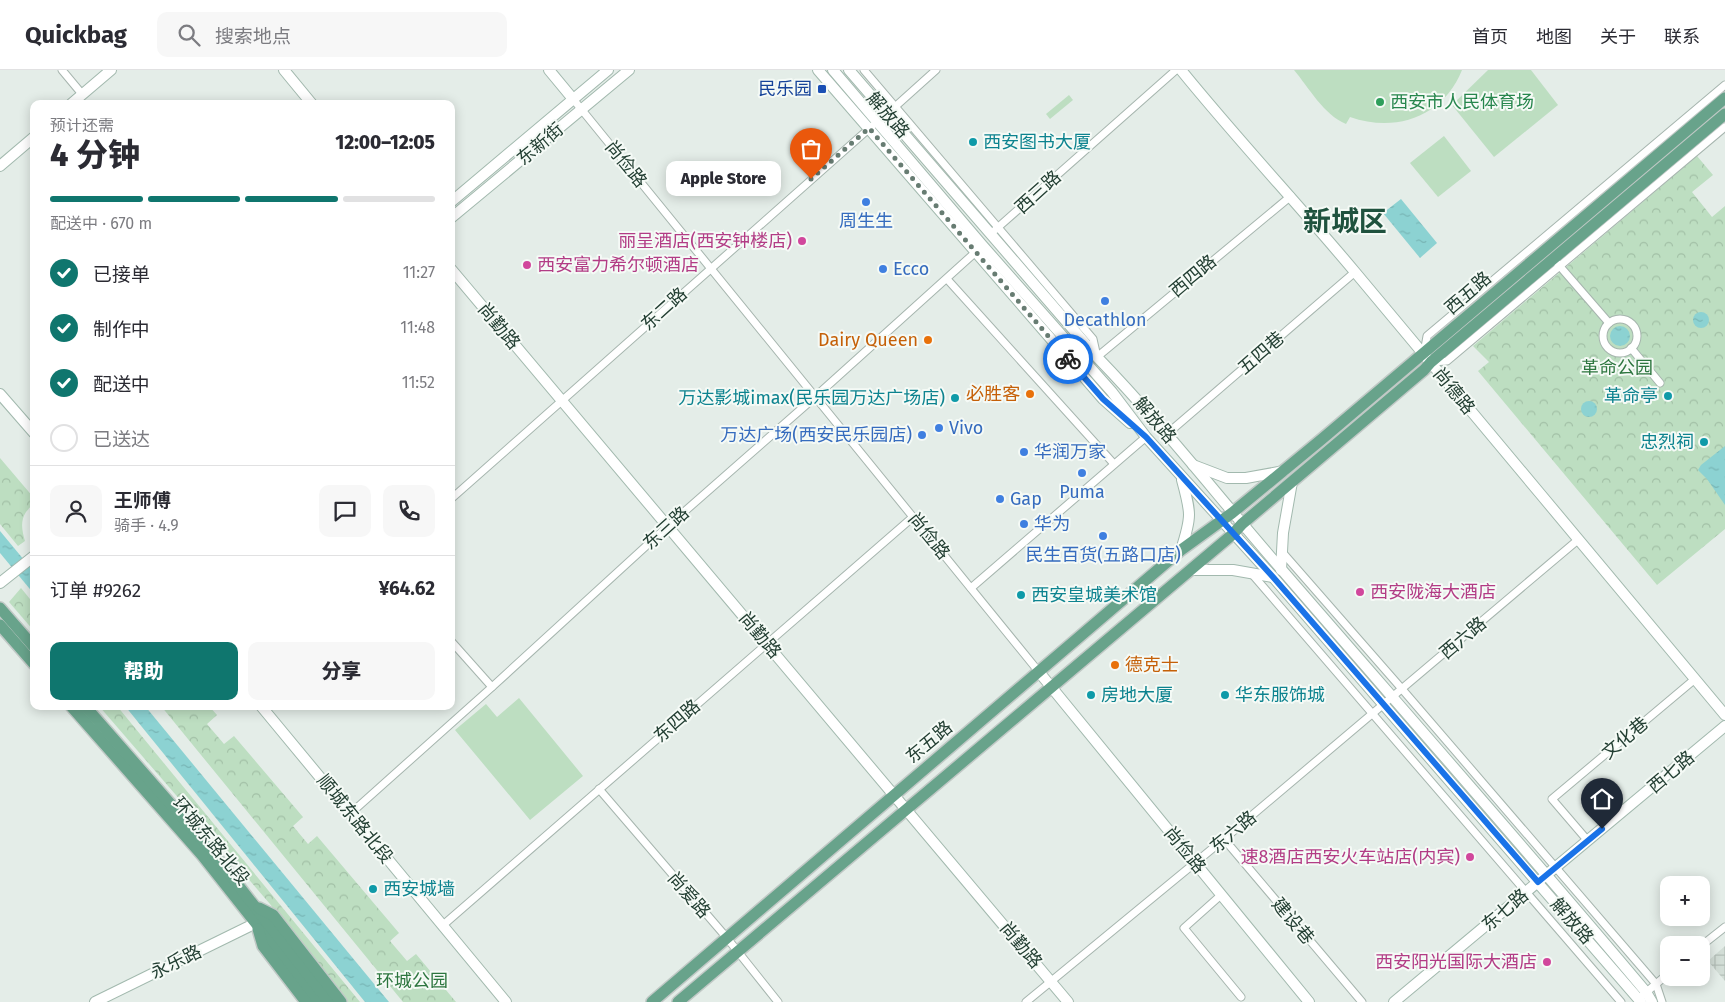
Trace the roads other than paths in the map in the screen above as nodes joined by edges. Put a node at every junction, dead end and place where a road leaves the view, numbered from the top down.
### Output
1 (62, 70) edge
2 (111, 70) edge
3 (284, 70) edge
4 (549, 70) edge
5 (608, 70) edge
6 (629, 70) edge
7 (818, 70) edge
8 (833, 70) edge
9 (849, 70) edge
10 (864, 70) edge
11 (936, 70) edge
12 (1176, 70) edge
13 (1180, 70) edge
14 (1725, 84) edge
15 (82, 94) junction
16 (1725, 98) edge
17 (573, 99) junction
18 (76, 100) edge
19 (309, 100) edge
20 (896, 106) junction
21 (581, 109) junction
22 (887, 114) junction
23 (1725, 114) edge
24 (877, 121) junction
25 (869, 128) junction
26 (1725, 128) edge
27 (30, 140) edge
28 (0, 166) edge
29 (1291, 196) junction
30 (455, 199) edge
31 (455, 215) edge
32 (994, 231) junction
33 (979, 249) junction
34 (1557, 263) junction
35 (710, 268) junction
36 (1355, 272) junction
37 (455, 274) edge
38 (947, 278) junction
39 (1609, 323) junction
40 (1070, 344) junction
41 (1630, 348) junction
42 (1097, 357) junction
43 (1427, 358) junction
44 (1070, 361) junction
45 (1660, 383) dead end
46 (0, 394) edge
47 (815, 397) junction
48 (562, 400) junction
49 (30, 428) edge
50 (1166, 434) junction
51 (1146, 437) junction
52 (1114, 464) junction
53 (1191, 464) junction
54 (1284, 471) junction
55 (1181, 476) junction
56 (1292, 482) junction
57 (455, 495) edge
58 (1232, 513) junction
59 (913, 517) junction
60 (1221, 520) junction
61 (1242, 524) junction
62 (668, 526) junction
63 (1233, 534) junction
64 (1578, 540) junction
65 (1181, 550) junction
66 (1282, 553) junction
67 (30, 560) edge
68 (1190, 570) junction
69 (1281, 570) junction
70 (1252, 574) junction
71 (1273, 577) junction
72 (2, 582) edge
73 (971, 588) junction
74 (0, 608) edge
75 (0, 625) edge
76 (30, 642) edge
77 (767, 644) junction
78 (455, 645) edge
79 (30, 659) edge
80 (1039, 672) junction
81 (1695, 679) junction
82 (492, 687) junction
83 (1052, 687) junction
84 (1402, 689) junction
85 (1392, 697) junction
86 (1384, 705) junction
87 (75, 710) edge
88 (89, 710) edge
89 (264, 710) edge
90 (1373, 714) junction
91 (1725, 715) edge
92 (1725, 726) edge
93 (599, 789) junction
94 (894, 794) junction
95 (906, 809) junction
96 (350, 813) junction
97 (1224, 839) junction
98 (1588, 841) junction
99 (1195, 863) junction
100 (1556, 868) junction
101 (1547, 875) junction
102 (1538, 882) junction
103 (1527, 892) junction
104 (1221, 895) junction
105 (256, 907) junction
106 (256, 922) junction
107 (442, 926) junction
108 (1725, 927) edge
109 (726, 938) junction
110 (1710, 939) edge
111 (738, 952) junction
112 (1051, 981) junction
113 (1660, 981) edge
114 (1656, 984) junction
115 (1241, 997) dead end
116 (1640, 1000) edge
117 (95, 1002) edge
118 (306, 1002) edge
119 (318, 1002) edge
120 (329, 1002) edge
121 (341, 1002) edge
122 (506, 1002) edge
123 (652, 1002) edge
124 (678, 1002) edge
125 (778, 1002) edge
126 (1026, 1002) edge
127 (1068, 1002) edge
128 (1309, 1002) edge
129 (1362, 1002) edge
130 (1394, 1002) edge
131 (1621, 1002) edge
132 (1652, 1002) edge
133 (1660, 1002) edge

1 - 15 street
2 - 15 main road
3 - 19 main road
4 - 17 main road, 尚俭路
5 - 17 main road, 东新街
6 - 21 main road, 东新街
7 - 25 main road
8 - 24 main road, 解放路
9 - 22 main road, 解放路
10 - 20 street
11 - 20 street
12 - 32 street, 西三路
13 - 29 main road, 尚德路
14 - 43 street
15 - 18 main road
16 - 43 main road, 西五路
17 - 21 street, 尚俭路
17 - 30 main road, 东新街
20 - 22 street
20 - 32 street
21 - 31 main road, 东新街
21 - 35 street, 尚俭路
22 - 32 main road, 解放路
23 - 34 main road, 西五路
24 - 25 street, 东二路
24 - 33 main road, 解放路
25 - 33 main road
25 - 35 street, 东二路
26 - 34 street
27 - 28 main road
29 - 36 main road, 尚德路
29 - 42 street, 西四路
32 - 42 main road, 解放路
33 - 38 street, 东三路
33 - 40 main road, 解放路
33 - 44 main road
34 - 39 street
34 - 43 main road, 西五路
35 - 47 street, 尚俭路
35 - 48 street, 东二路
36 - 43 main road, 尚德路
36 - 50 street, 五四巷
37 - 48 main road, 尚勤路
38 - 47 street, 东三路
38 - 52 street
39 - 41 street
39 - 41 street
40 - 44 main road
40 - 51 main road, 解放路
41 - 45 street
42 - 50 main road, 解放路
43 - 54 main road, 西五路
43 - 56 main road, 西五路
43 - 64 main road, 尚德路
44 - 51 main road
46 - 49 main road
47 - 59 street, 尚俭路
47 - 62 street, 东三路
48 - 57 street, 东二路
48 - 62 main road, 尚勤路
50 - 53 main road, 解放路
51 - 52 street
51 - 55 main road, 解放路
52 - 73 street
53 - 54 main road
53 - 58 main road, 解放路
54 - 58 main road, 西五路
55 - 60 main road, 解放路
55 - 65 main road
56 - 61 main road, 西五路
56 - 66 main road
58 - 60 main road, 东五路
58 - 61 main road, 解放路
59 - 73 street, 尚俭路
59 - 77 street, 东四路
60 - 63 main road, 解放路
60 - 65 main road, 东五路
61 - 63 main road, 东五路
61 - 69 main road, 解放路
62 - 77 main road, 尚勤路
62 - 82 street, 东三路
63 - 68 main road, 东五路
63 - 71 main road, 解放路
64 - 81 main road, 尚德路
64 - 84 street, 西六路
65 - 80 main road, 东五路
66 - 69 main road
66 - 84 street
67 - 72 main road
68 - 70 main road
68 - 83 main road, 东五路
69 - 85 main road, 解放路
70 - 71 main road
70 - 90 street
71 - 86 main road, 解放路
73 - 80 street, 尚俭路
74 - 76 main road
75 - 79 main road
77 - 93 street, 东四路
77 - 94 main road, 尚勤路
78 - 82 street
80 - 83 main road, 尚俭路
80 - 94 main road, 东五路
81 - 91 main road, 尚德路
81 - 98 street, 文化巷
82 - 96 street, 东三路
83 - 95 main road, 东五路
83 - 99 main road, 尚俭路
84 - 85 street, 西六路
84 - 100 street
85 - 86 street, 东六路
85 - 101 main road, 解放路
86 - 90 street, 东六路
86 - 102 main road, 解放路
87 - 106 main road, 环城东路北段
88 - 105 main road, 环城东路北段
89 - 96 main road, 顺城东路北段
90 - 97 street, 东六路
90 - 103 street
92 - 98 main road, 西七路
93 - 107 street, 东四路
93 - 109 street, 尚爱路
94 - 95 main road, 尚勤路
94 - 109 main road, 东五路
95 - 111 main road, 东五路
95 - 112 main road, 尚勤路
96 - 107 main road, 顺城东路北段
97 - 99 street, 东六路
97 - 129 street, 建设巷
98 - 100 main road, 西七路
99 - 104 main road, 尚俭路
99 - 112 street, 东六路
100 - 101 main road, 西七路
100 - 114 street
101 - 102 main road, 东七路
101 - 116 main road, 解放路
102 - 103 main road, 东七路
102 - 116 main road, 解放路
103 - 130 main road, 东七路
103 - 131 street
104 - 115 street
104 - 128 main road, 尚俭路
105 - 120 main road, 环城东路北段
105 - 121 main road
106 - 117 main road, 永乐路
106 - 118 main road
106 - 119 main road, 环城东路北段
107 - 122 main road, 顺城东路北段
108 - 110 street
109 - 111 street, 尚爱路
109 - 123 main road, 东五路
111 - 124 main road, 东五路
111 - 125 street, 尚爱路
112 - 126 street, 东六路
112 - 127 main road, 尚勤路
113 - 114 street
114 - 116 street
114 - 133 street
116 - 132 main road, 解放路
116 - 133 street

